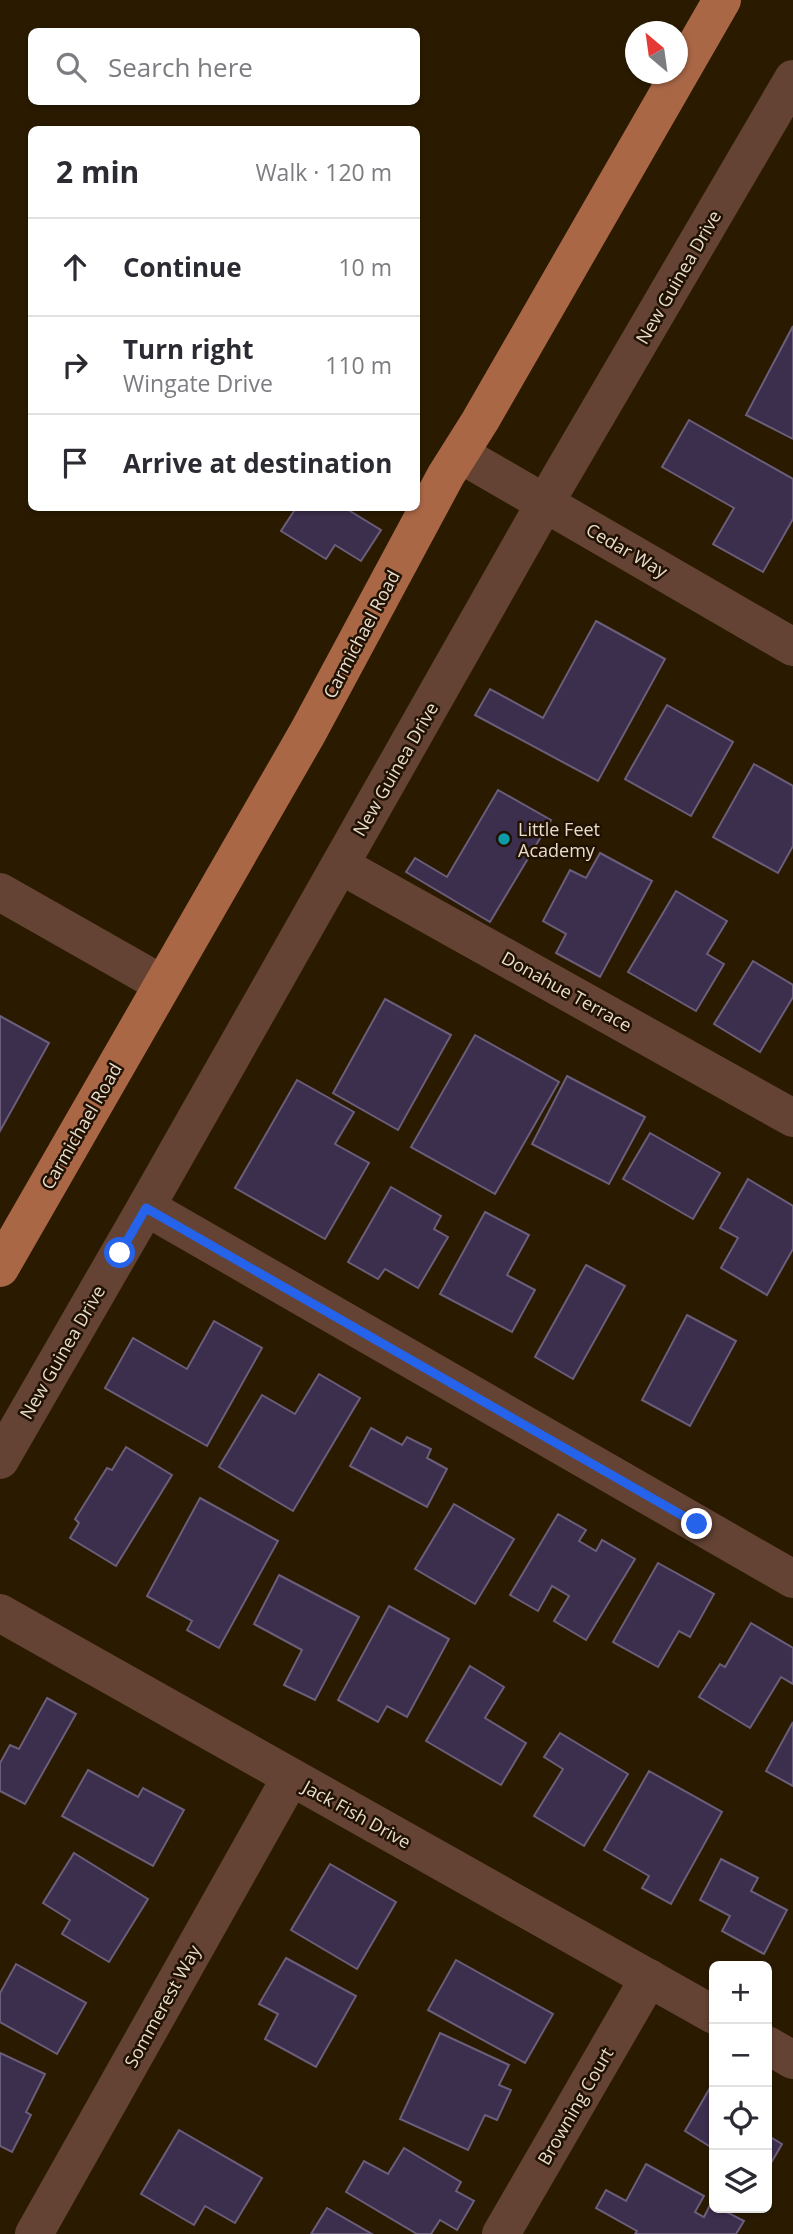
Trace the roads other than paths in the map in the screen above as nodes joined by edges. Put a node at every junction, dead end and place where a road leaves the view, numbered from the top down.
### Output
1 (722, 0) edge
2 (793, 79) edge
3 (460, 454) junction
4 (545, 503) junction
5 (793, 647) edge
6 (340, 865) junction
7 (0, 892) edge
8 (162, 984) junction
9 (793, 1118) edge
10 (146, 1208) junction
11 (0, 1268) edge
12 (0, 1460) edge
13 (793, 1578) edge
14 (0, 1613) edge
15 (291, 1777) junction
16 (649, 1978) junction
17 (709, 2012) edge
18 (772, 2048) edge
19 (793, 2060) edge
20 (33, 2234) edge
21 (501, 2234) edge

1 - 3 main road, Carmichael Road
2 - 4 street, New Guinea Drive
3 - 4 street, Cedar Way
3 - 8 main road, Carmichael Road
4 - 5 street, Cedar Way
4 - 6 street, New Guinea Drive
6 - 9 street, Donahue Terrace
6 - 10 street, New Guinea Drive
7 - 8 street
8 - 11 main road, Carmichael Road
10 - 12 street, New Guinea Drive
10 - 13 street
14 - 15 street, Jack Fish Drive
15 - 16 street, Jack Fish Drive
15 - 20 street, Sommerest Way
16 - 17 street, Jack Fish Drive
16 - 21 street, Browning Court
18 - 19 street

